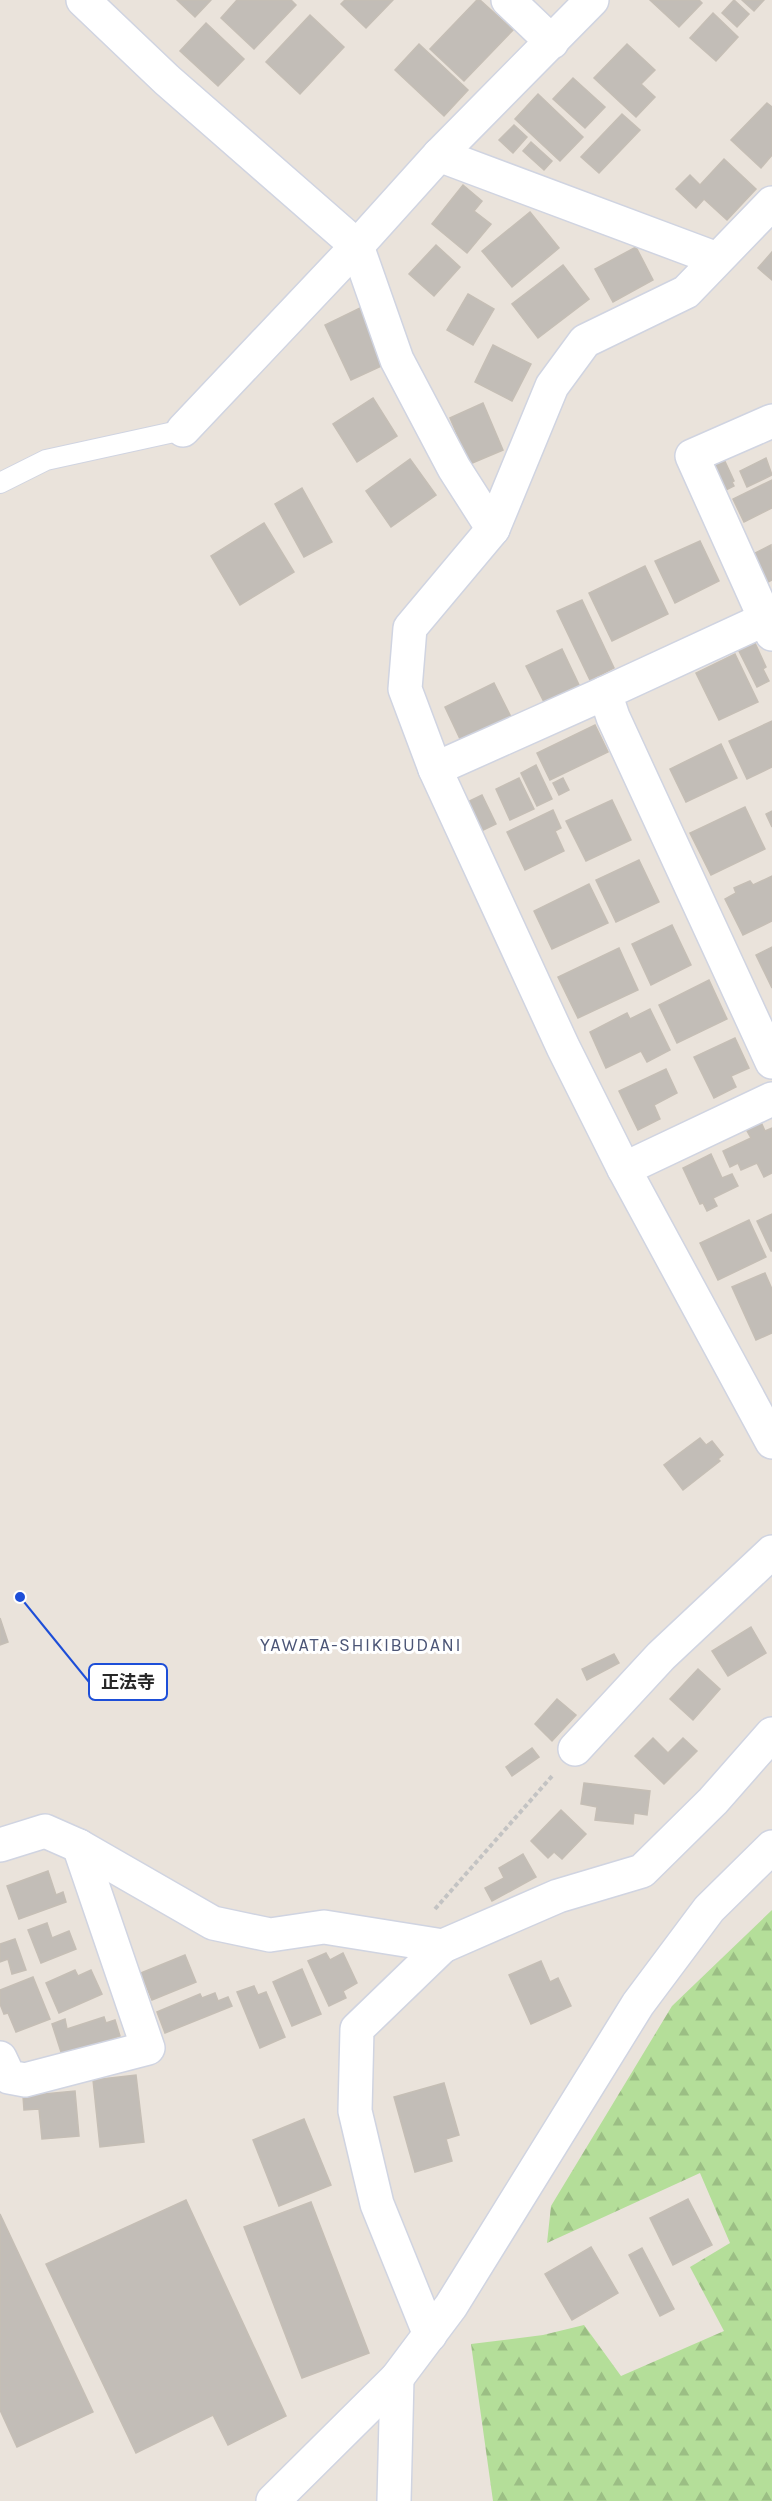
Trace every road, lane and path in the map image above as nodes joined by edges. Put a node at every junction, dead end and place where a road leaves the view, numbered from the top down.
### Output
1 (83, 0) edge
2 (508, 0) edge
3 (591, 0) edge
4 (552, 42) junction
5 (439, 154) junction
6 (772, 202) edge
7 (357, 246) junction
8 (717, 259) junction
9 (772, 421) edge
10 (183, 430) joint
11 (0, 483) edge
12 (493, 529) junction
13 (770, 623) edge
14 (605, 693) junction
15 (435, 769) junction
16 (772, 1062) edge
17 (772, 1098) edge
18 (624, 1169) junction
19 (772, 1442) edge
20 (772, 1552) edge
21 (772, 1734) edge
22 (575, 1749) joint
23 (0, 1845) edge
24 (79, 1846) junction
25 (772, 1847) edge
26 (407, 1941) junction
27 (443, 1946) junction
28 (0, 2058) edge
29 (430, 2335) junction
30 (397, 2378) junction
31 (273, 2501) edge
32 (394, 2501) edge

1 - 7 street
2 - 4 street
3 - 4 street
4 - 5 street
5 - 7 street
5 - 8 street
6 - 8 street
7 - 10 street
7 - 12 street
8 - 12 street
9 - 13 street
10 - 11 lane
12 - 15 street
13 - 14 street
14 - 15 street
14 - 16 street
15 - 18 street
17 - 18 street
18 - 19 street
20 - 22 street
21 - 27 street
22 - 26 path
23 - 24 street
24 - 26 street
24 - 28 street
25 - 29 street
26 - 27 street
27 - 29 street
29 - 30 street
30 - 31 street
30 - 32 street

